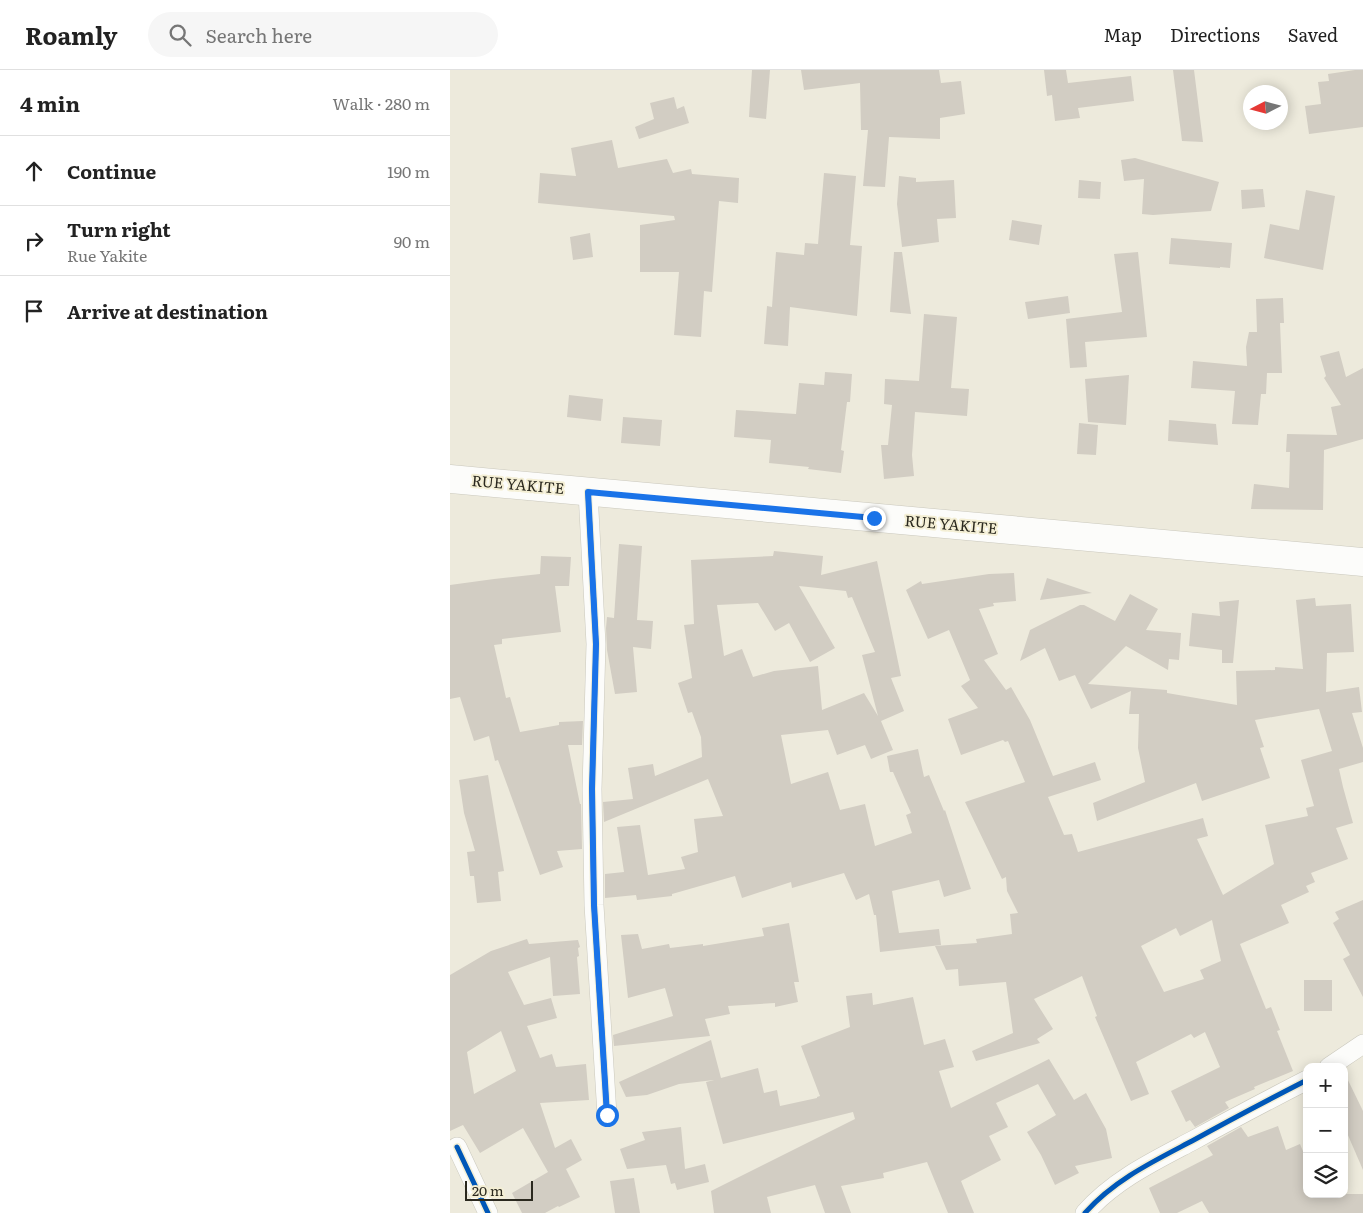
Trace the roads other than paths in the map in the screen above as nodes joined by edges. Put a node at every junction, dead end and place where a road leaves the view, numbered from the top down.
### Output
1 (450, 479) edge
2 (588, 492) junction
3 (1363, 562) edge
4 (1363, 1044) edge
5 (1335, 1063) edge
6 (1303, 1082) edge
7 (607, 1115) dead end
8 (457, 1147) dead end
9 (488, 1213) edge
10 (1085, 1213) edge

1 - 2 main road, RUE YAKITE
2 - 3 main road, RUE YAKITE
2 - 7 street
4 - 5 street
6 - 10 street
8 - 9 street

